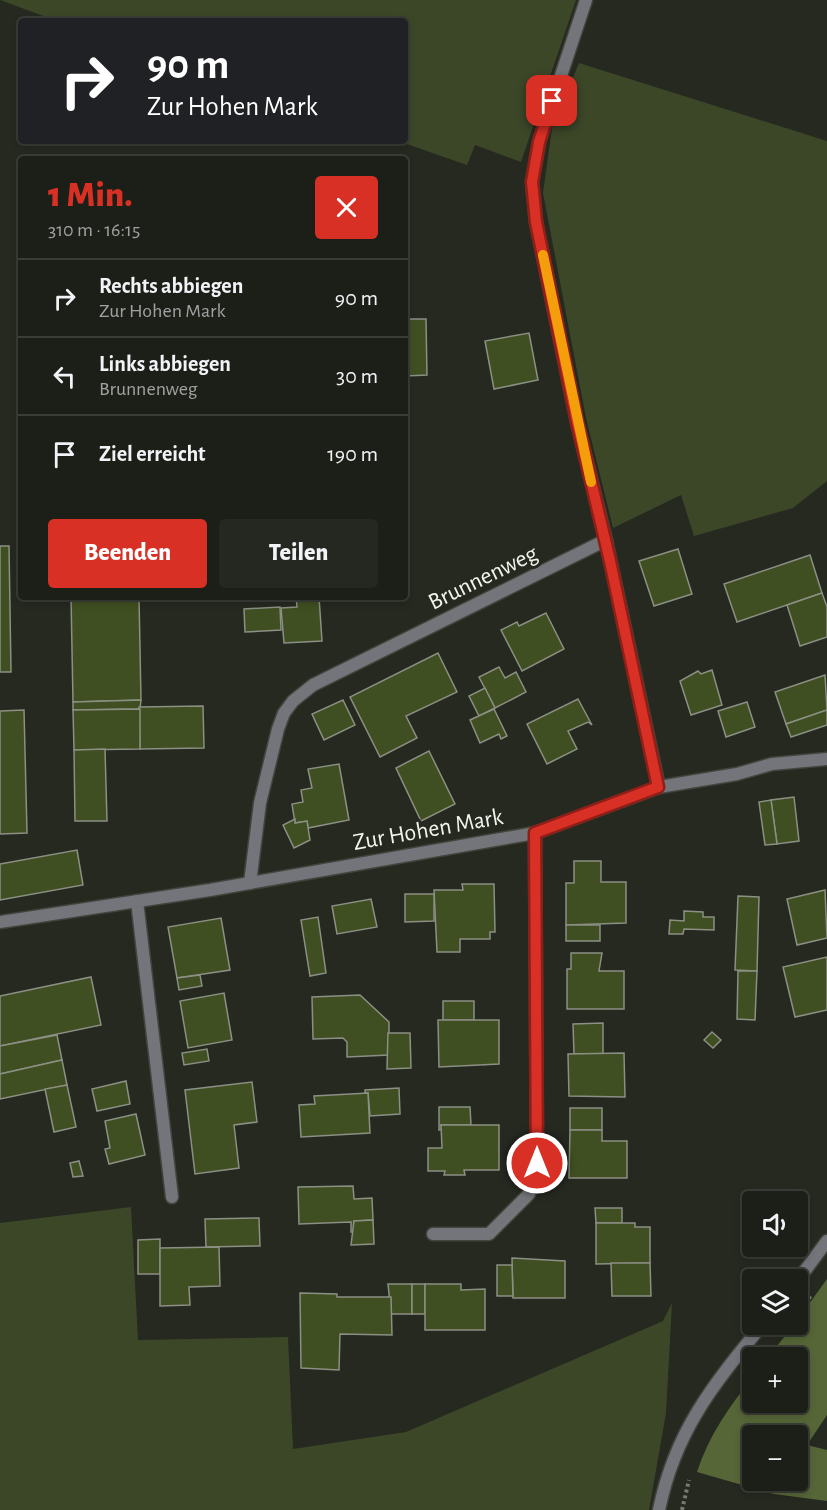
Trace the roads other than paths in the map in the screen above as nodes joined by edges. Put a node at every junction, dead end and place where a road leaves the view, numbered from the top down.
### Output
1 (586, 0) edge
2 (606, 540) junction
3 (827, 759) edge
4 (658, 787) junction
5 (535, 833) junction
6 (250, 883) junction
7 (137, 901) junction
8 (0, 922) edge
9 (172, 1197) dead end
10 (433, 1234) dead end
11 (827, 1241) edge
12 (806, 1269) edge
13 (754, 1335) edge
14 (659, 1510) edge

1 - 2 street
2 - 4 street
2 - 6 street, Brunnenweg
3 - 4 street, Zur Hohen Mark
4 - 5 street, Zur Hohen Mark
5 - 6 street, Zur Hohen Mark
5 - 10 street
6 - 7 street, Zur Hohen Mark
7 - 8 street, Zur Hohen Mark
7 - 9 street
11 - 12 street
13 - 14 street

